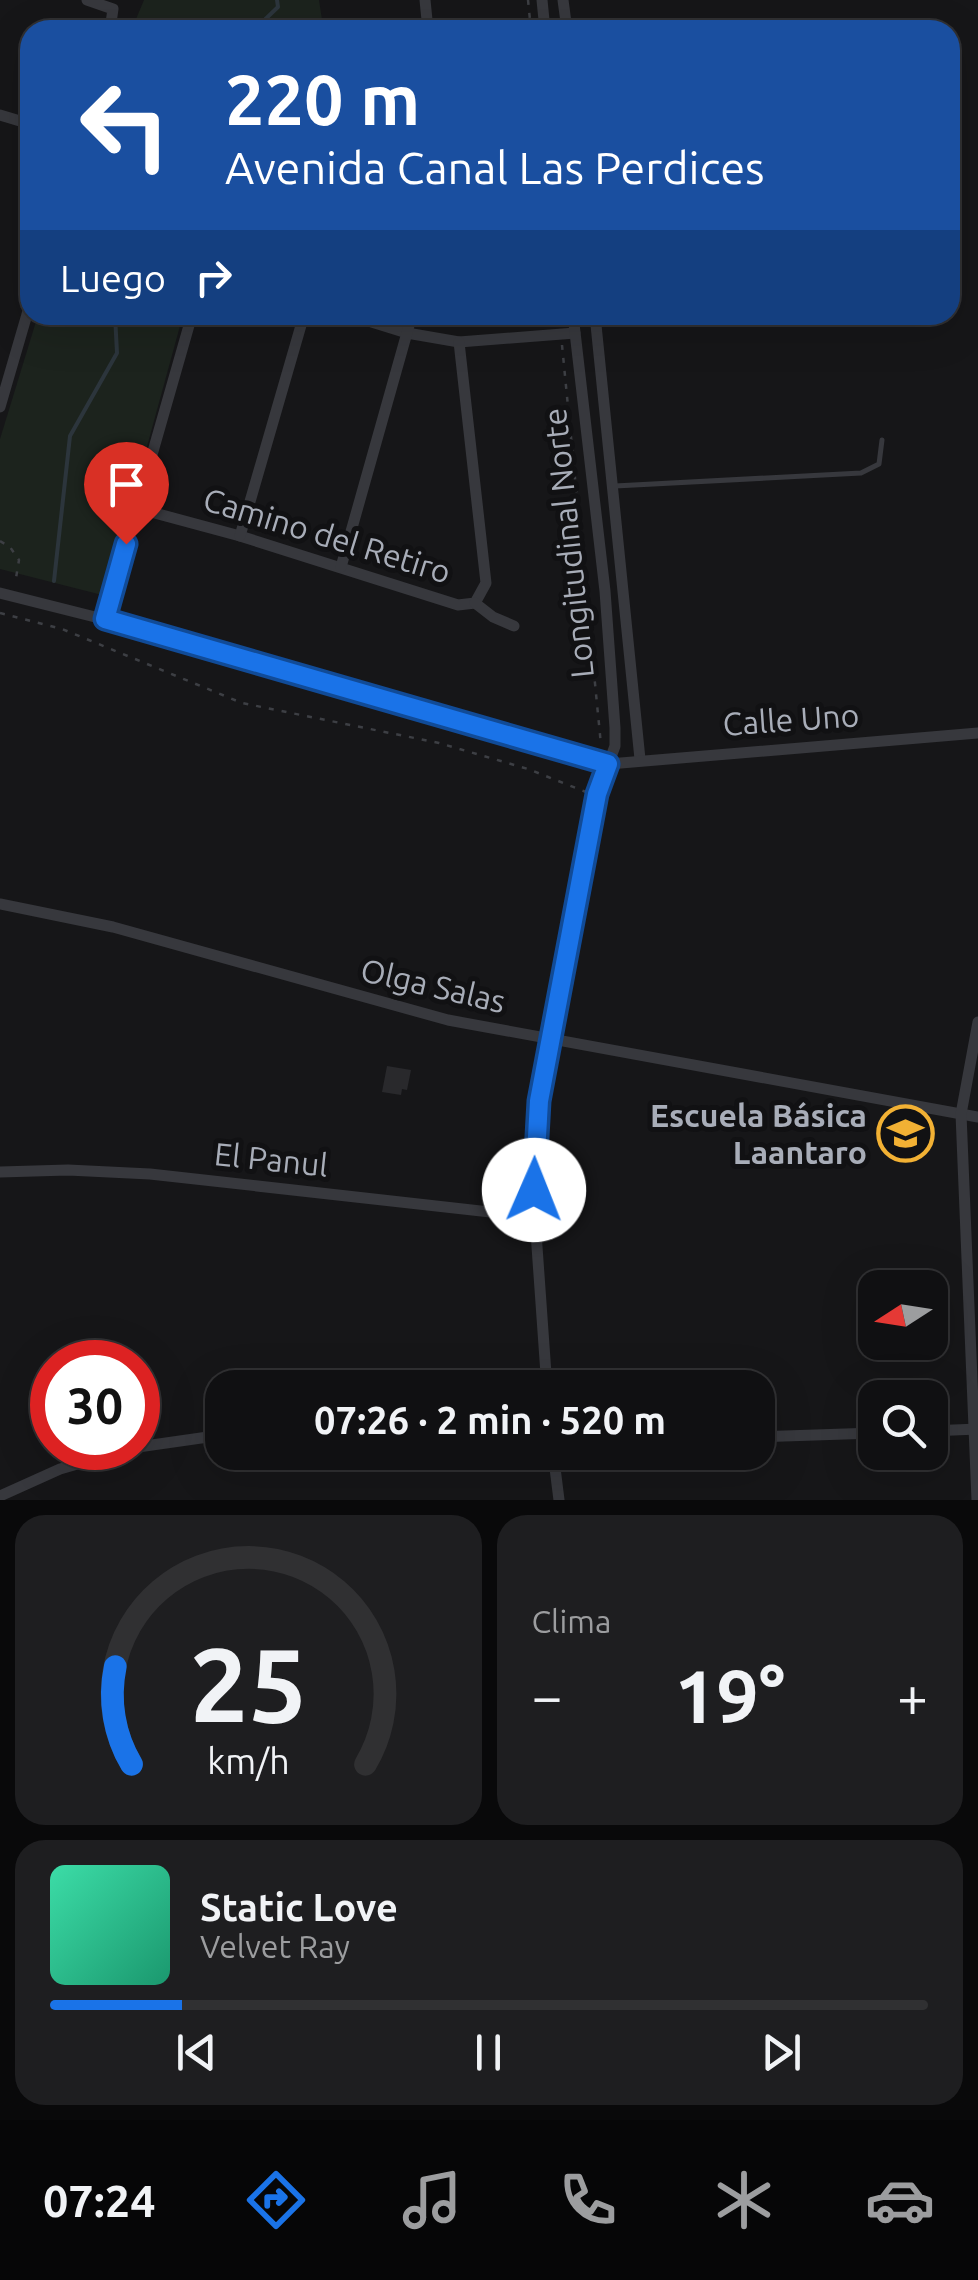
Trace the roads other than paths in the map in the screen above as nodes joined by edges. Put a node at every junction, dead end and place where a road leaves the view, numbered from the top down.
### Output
1 (87, 0) edge
2 (113, 20) edge
3 (24, 325) edge
4 (189, 325) edge
5 (301, 325) edge
6 (381, 325) edge
7 (409, 325) edge
8 (574, 325) edge
9 (596, 325) edge
10 (407, 333) junction
11 (575, 333) junction
12 (459, 342) junction
13 (0, 406) edge
14 (882, 440) dead end
15 (615, 486) junction
16 (136, 508) junction
17 (240, 536) junction
18 (340, 567) junction
19 (6, 594) edge
20 (476, 602) junction
21 (105, 619) junction
22 (514, 626) dead end
23 (978, 733) edge
24 (640, 759) junction
25 (604, 763) junction
26 (0, 904) edge
27 (978, 1022) edge
28 (552, 1040) junction
29 (961, 1114) junction
30 (978, 1117) edge
31 (0, 1172) edge
32 (536, 1216) junction
33 (546, 1370) edge
34 (976, 1430) edge
35 (948, 1431) edge
36 (858, 1434) edge
37 (775, 1436) edge
38 (205, 1437) edge
39 (160, 1444) edge
40 (56, 1470) edge
41 (555, 1470) edge
42 (0, 1496) edge
43 (559, 1500) edge
44 (977, 1500) edge

1 - 2 street
3 - 13 street
4 - 16 street
5 - 17 street
6 - 10 street
7 - 10 street
8 - 11 street, Longitudinal Norte
9 - 15 street, Longitudinal Norte
10 - 12 street
10 - 18 street
11 - 12 street
11 - 25 street, Longitudinal Norte
12 - 20 street, Camino del Retiro
14 - 15 lane
15 - 24 street, Longitudinal Norte
16 - 17 street, Camino del Retiro
16 - 21 street
17 - 18 street, Camino del Retiro
18 - 20 street, Camino del Retiro
19 - 21 street
20 - 22 street
21 - 25 street
23 - 24 street, Calle Uno
24 - 25 street, Calle Uno
25 - 28 street, Longitudinal Norte
26 - 28 street, Olga Salas
27 - 29 street
28 - 29 street, Olga Salas
28 - 32 street, Longitudinal Norte
29 - 30 street, Olga Salas
29 - 34 street
31 - 32 street, El Panul
32 - 33 street, Longitudinal Norte
34 - 35 street
34 - 44 street
36 - 37 street
38 - 39 street
40 - 42 street
41 - 43 street

